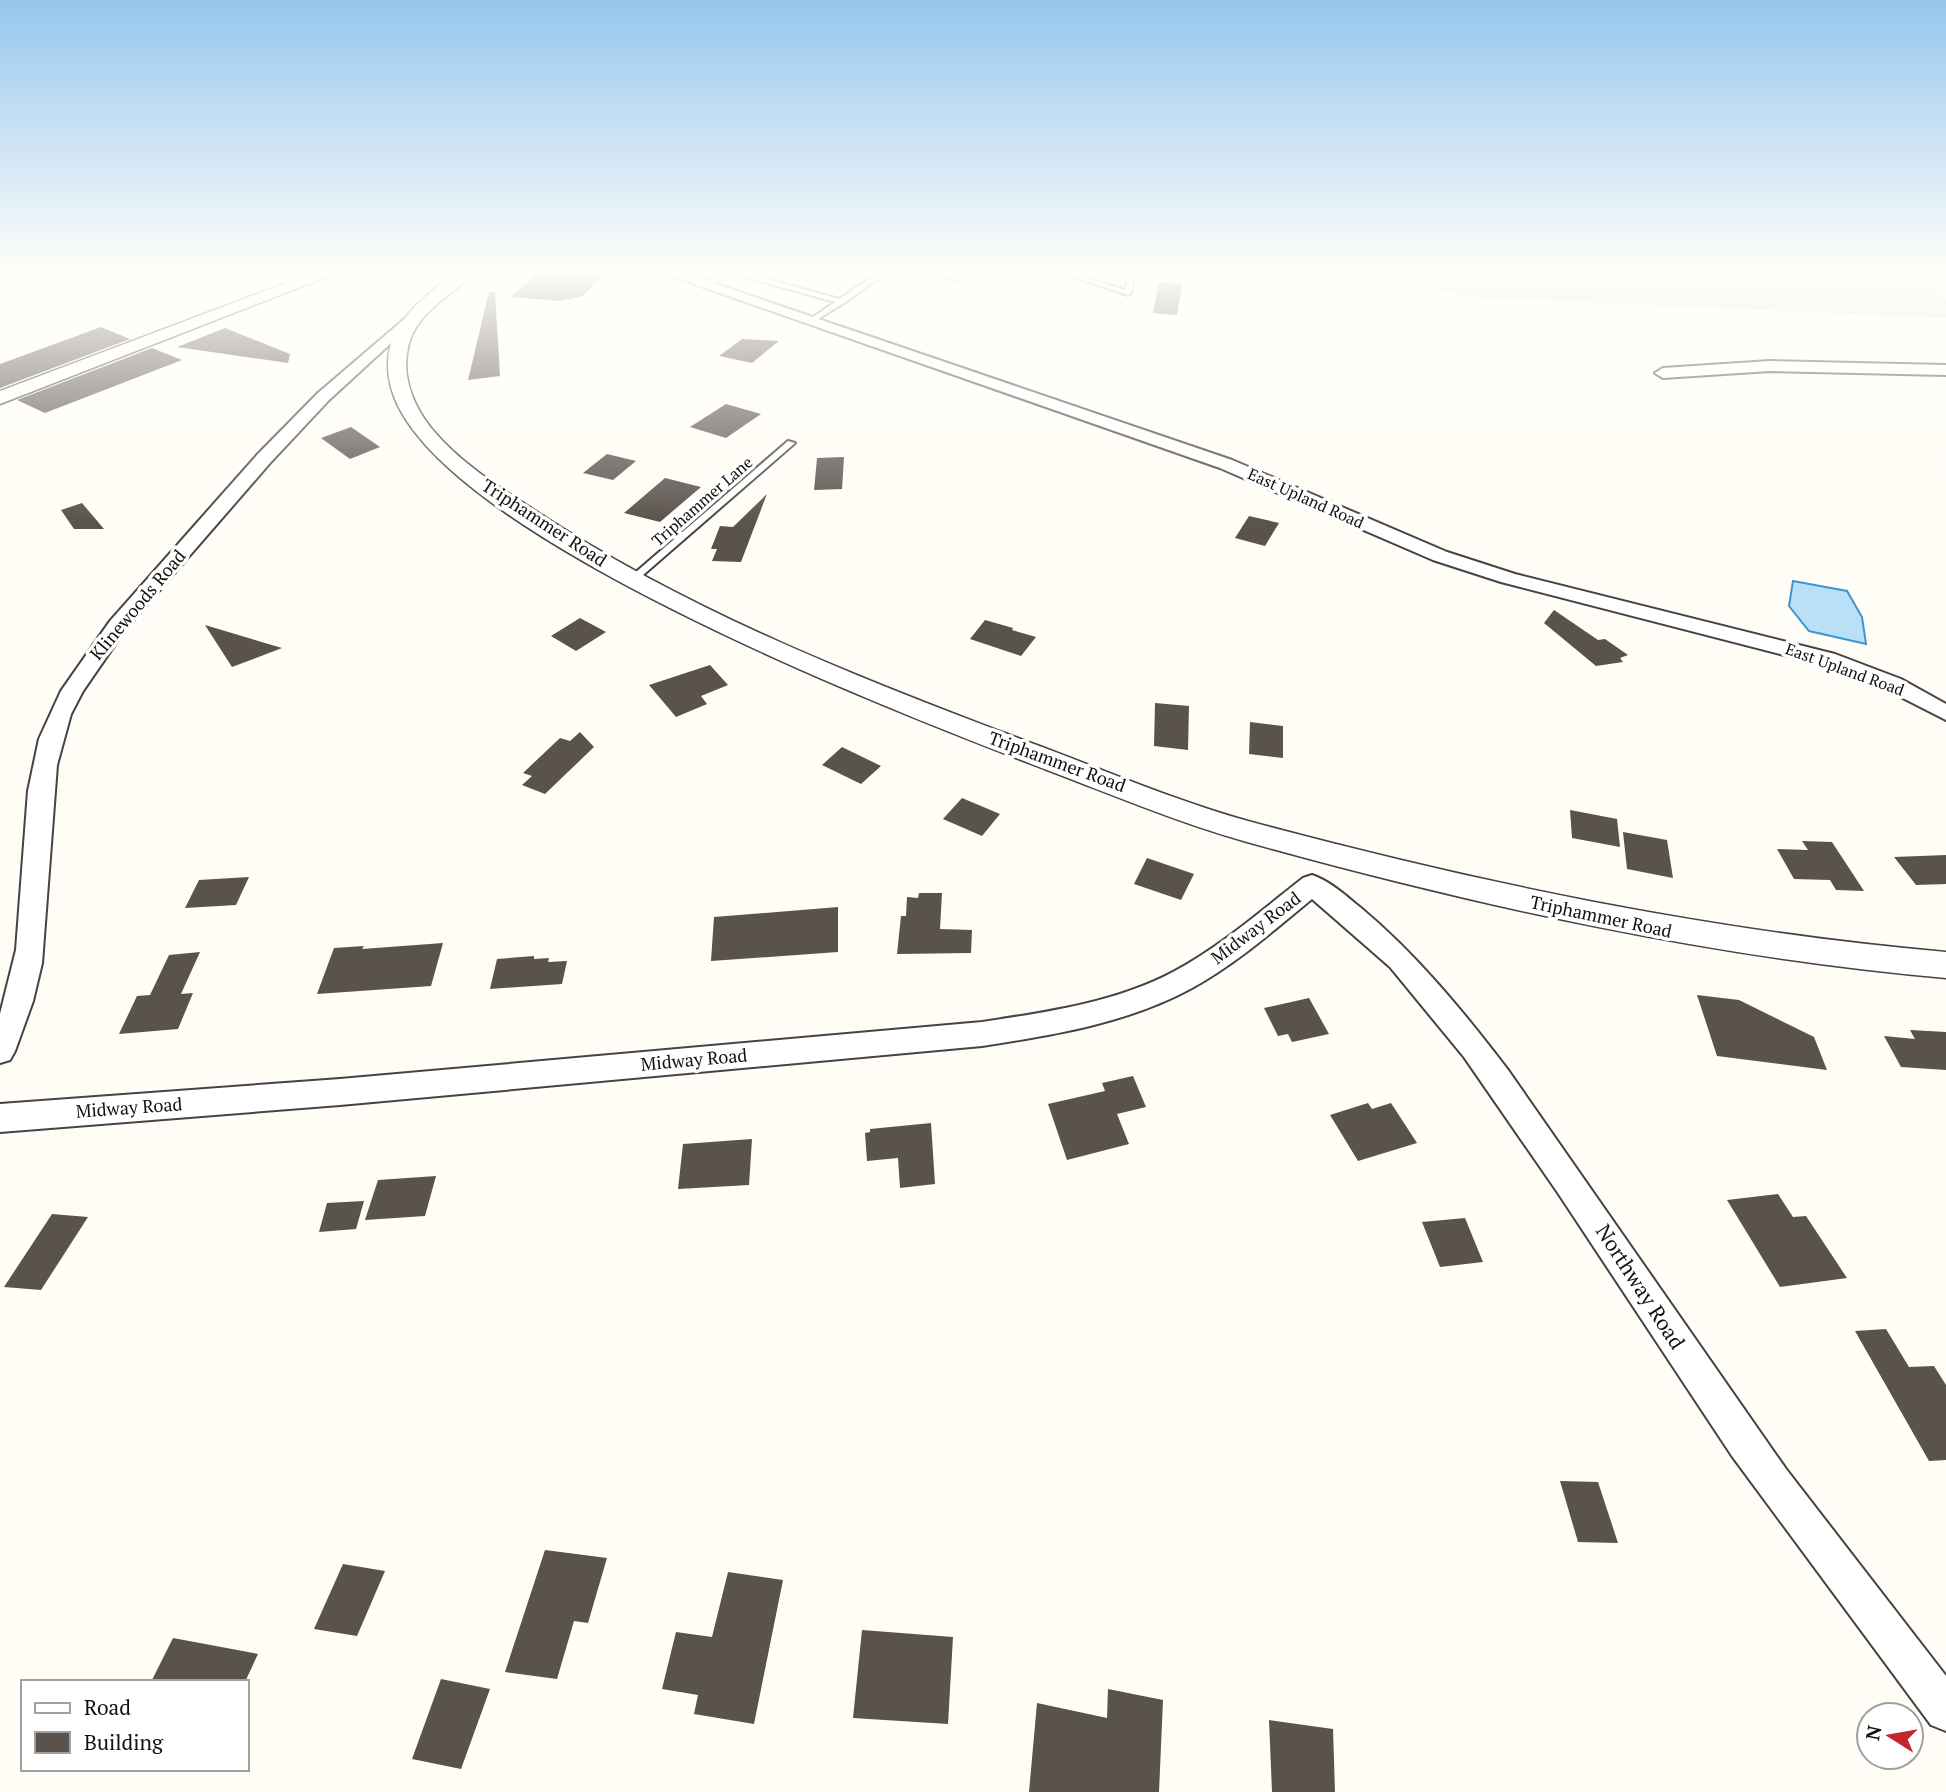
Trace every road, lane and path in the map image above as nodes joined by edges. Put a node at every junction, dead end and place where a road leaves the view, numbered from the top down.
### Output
1 (111, 356) edge
2 (370, 356) edge
3 (398, 356) edge
4 (911, 356) edge
5 (1946, 370) edge
6 (1663, 373) dead end
7 (0, 398) edge
8 (791, 443) dead end
9 (632, 580) junction
10 (1946, 713) edge
11 (1311, 848) junction
12 (1312, 886) junction
13 (1946, 965) edge
14 (0, 1051) edge
15 (0, 1118) edge
16 (1946, 1710) edge

1 - 7 street
2 - 14 street, Klinewoods Road
3 - 9 street, Triphammer Road
4 - 10 street, East Upland Road
5 - 6 street
8 - 9 lane, Triphammer Lane
9 - 11 street, Triphammer Road
11 - 12 street, Midway Road
11 - 13 street, Triphammer Road
12 - 15 street, Midway Road
12 - 16 street, Northway Road

